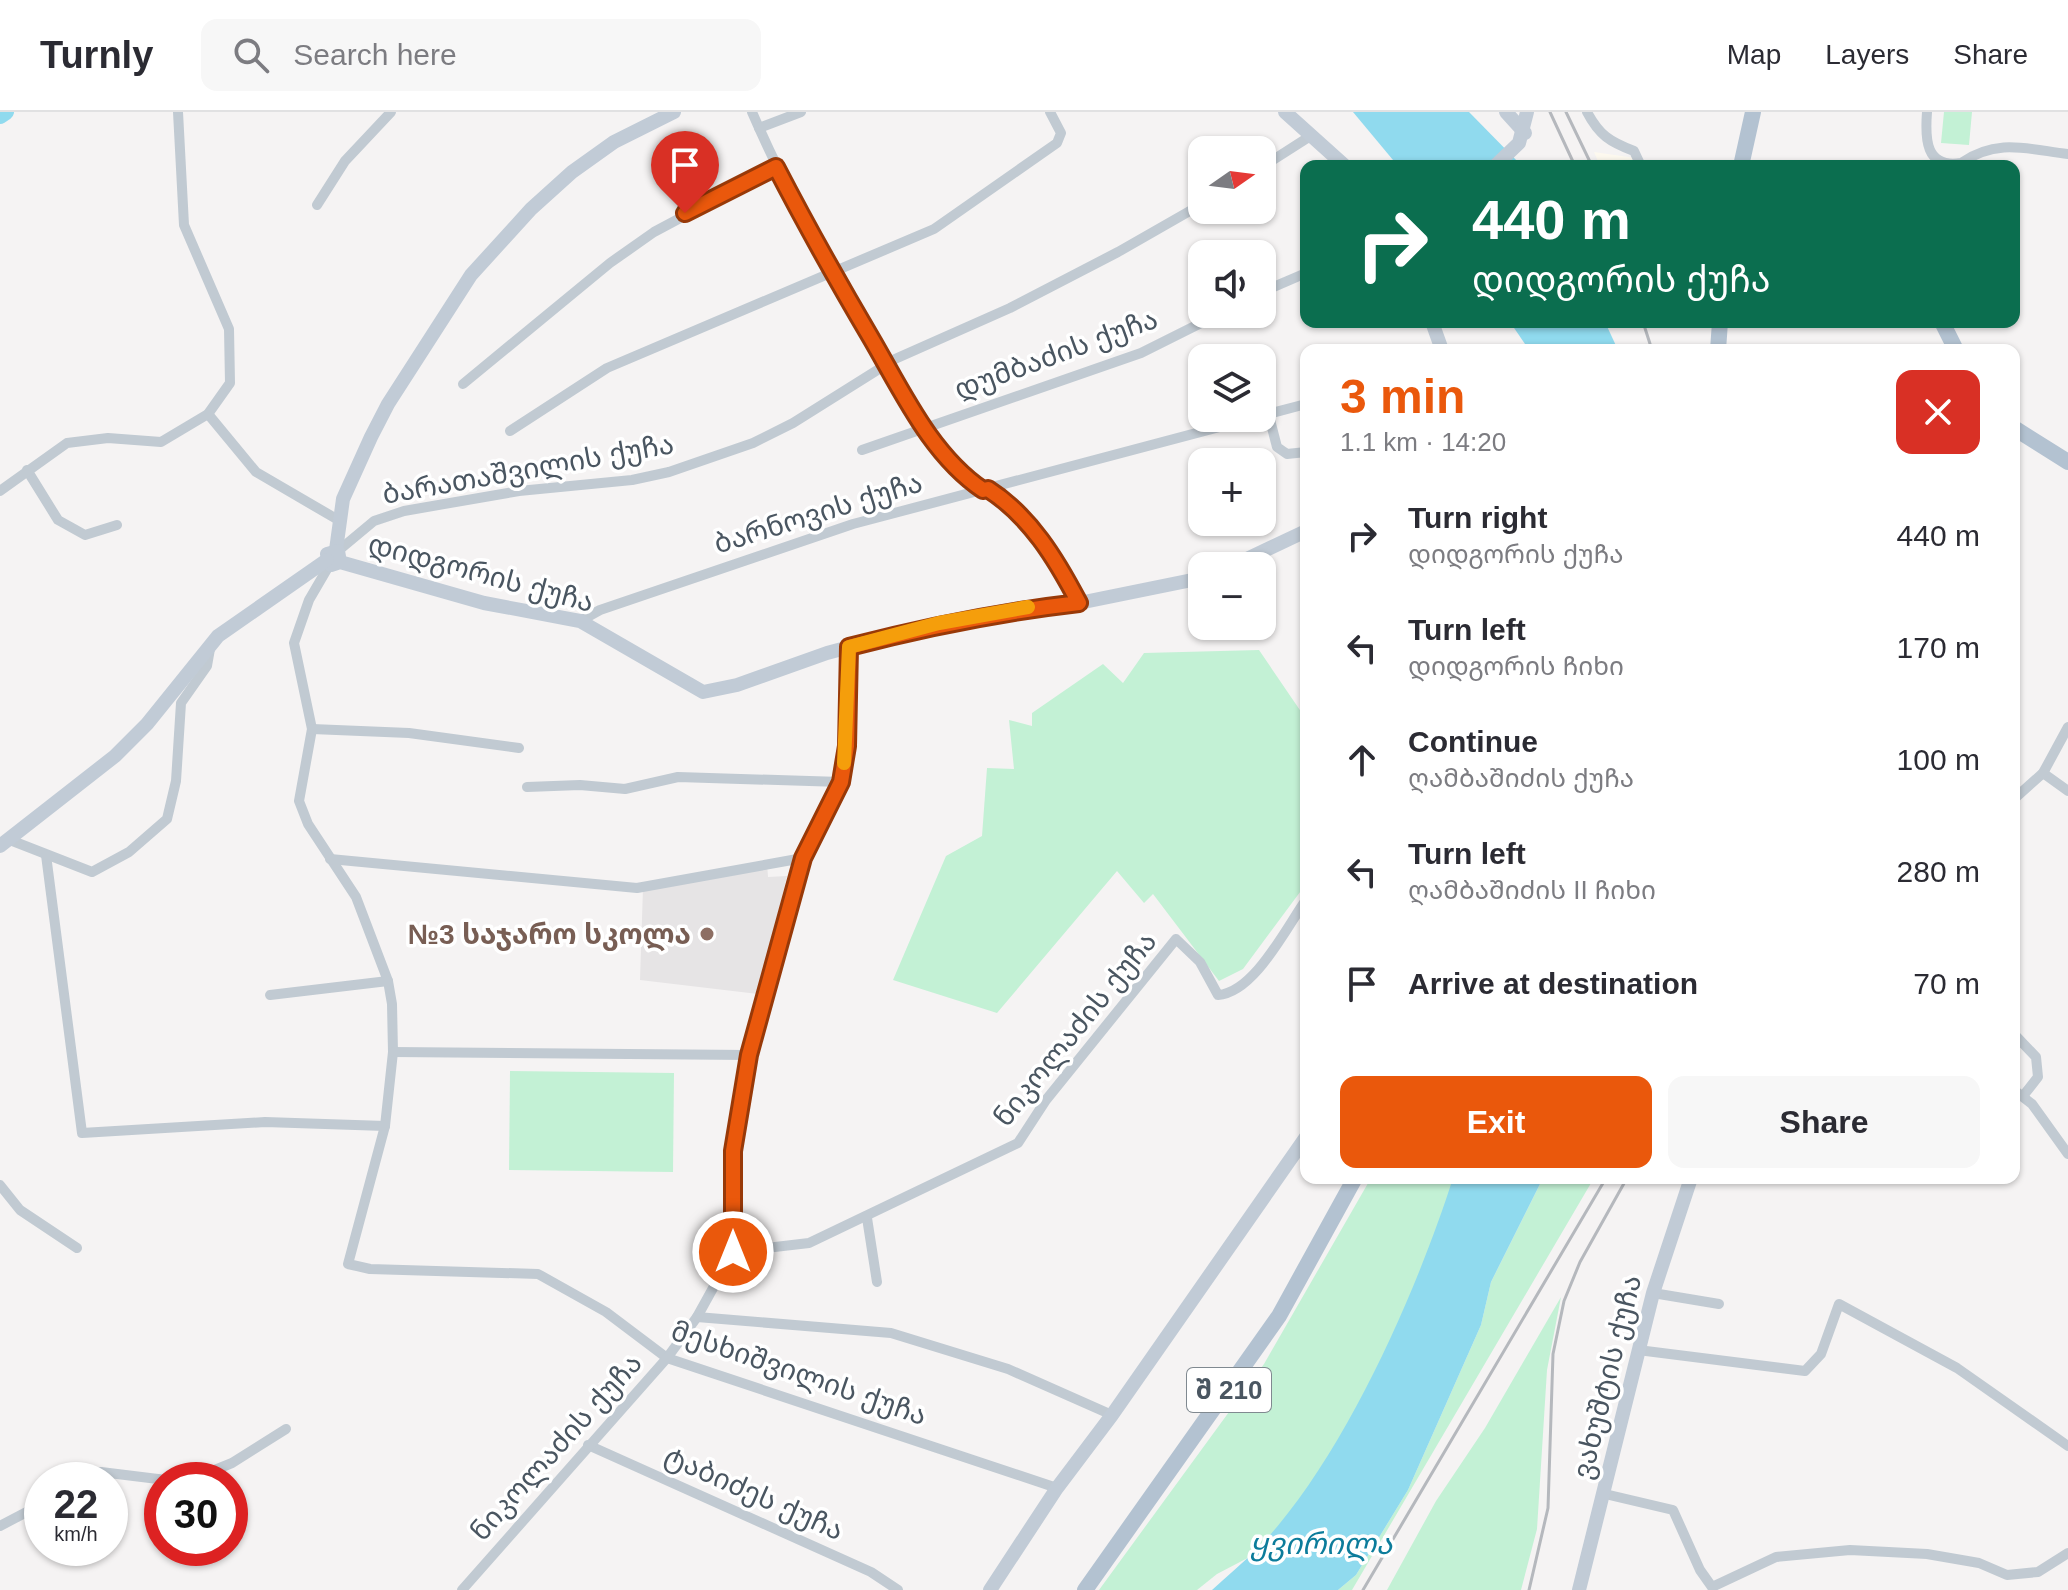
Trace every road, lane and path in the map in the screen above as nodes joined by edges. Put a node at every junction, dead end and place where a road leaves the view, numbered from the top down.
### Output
1 (178, 112) edge
2 (391, 112) edge
3 (674, 112) edge
4 (752, 112) edge
5 (801, 112) edge
6 (1050, 112) edge
7 (1285, 112) edge
8 (1506, 112) edge
9 (1527, 112) edge
10 (1587, 112) edge
11 (1753, 112) edge
12 (1927, 112) edge
13 (759, 128) junction
14 (1312, 135) junction
15 (1522, 138) junction
16 (2068, 154) edge
17 (1276, 158) edge
18 (1339, 160) edge
19 (1501, 160) edge
20 (1638, 160) edge
21 (1742, 160) edge
22 (1936, 160) edge
23 (1966, 160) edge
24 (776, 167) junction
25 (317, 205) dead end
26 (1188, 212) edge
27 (832, 271) junction
28 (1300, 276) edge
29 (1276, 286) edge
30 (1191, 328) edge
31 (886, 364) junction
32 (463, 384) dead end
33 (1300, 406) edge
34 (208, 414) junction
35 (1276, 414) edge
36 (924, 426) junction
37 (510, 431) dead end
38 (1207, 432) edge
39 (1273, 432) edge
40 (2020, 432) edge
41 (862, 450) dead end
42 (1300, 453) edge
43 (2068, 462) edge
44 (27, 470) junction
45 (985, 489) junction
46 (0, 491) edge
47 (340, 521) junction
48 (117, 525) dead end
49 (1300, 534) edge
50 (1262, 552) edge
51 (334, 558) junction
52 (1188, 581) edge
53 (1079, 603) junction
54 (580, 621) junction
55 (211, 642) junction
56 (849, 647) junction
57 (2068, 727) edge
58 (312, 729) junction
59 (519, 748) dead end
60 (2043, 773) junction
61 (841, 782) junction
62 (527, 787) dead end
63 (2068, 791) edge
64 (2020, 794) edge
65 (5, 843) edge
66 (46, 855) junction
67 (803, 858) junction
68 (330, 859) junction
69 (1300, 908) edge
70 (388, 981) junction
71 (270, 995) dead end
72 (2020, 1040) edge
73 (393, 1052) junction
74 (749, 1055) junction
75 (2020, 1091) edge
76 (2020, 1095) edge
77 (385, 1126) junction
78 (1300, 1146) edge
79 (2068, 1154) edge
80 (1352, 1184) edge
81 (1689, 1184) edge
82 (0, 1185) edge
83 (867, 1218) junction
84 (77, 1248) dead end
85 (733, 1252) junction
86 (877, 1282) dead end
87 (1653, 1293) junction
88 (1719, 1304) dead end
89 (697, 1317) junction
90 (1638, 1350) junction
91 (667, 1358) junction
92 (1112, 1415) junction
93 (286, 1429) dead end
94 (588, 1445) junction
95 (2068, 1446) edge
96 (234, 1462) edge
97 (1057, 1488) junction
98 (1605, 1494) junction
99 (24, 1513) edge
100 (0, 1526) edge
101 (2068, 1553) edge
102 (462, 1590) edge
103 (898, 1590) edge
104 (990, 1590) edge
105 (1085, 1590) edge
106 (1579, 1590) edge

1 - 34 street
2 - 25 street
3 - 47 street
4 - 13 street
5 - 13 street
6 - 27 street
7 - 14 street
8 - 15 street
9 - 15 street
10 - 20 street
11 - 21 main road
12 - 22 street
13 - 24 street
14 - 17 street
14 - 18 street
15 - 19 street
16 - 23 street
24 - 27 street
24 - 32 street
26 - 31 street, ბარათაშვილის ქუჩა
27 - 31 street
27 - 37 street
28 - 29 street
30 - 36 street, დუმბაძის ქუჩა
31 - 36 street
31 - 51 street, ბარათაშვილის ქუჩა
33 - 35 street, ბარნოვის ქუჩა
34 - 44 street
34 - 47 street
36 - 41 street, დუმბაძის ქუჩა
36 - 45 street
38 - 45 street, ბარნოვის ქუჩა
39 - 42 street
40 - 43 main road
44 - 46 street
44 - 48 street
45 - 53 street
45 - 54 street, ბარნოვის ქუჩა
47 - 51 street
49 - 50 street
51 - 54 street, დიდგორის ქუჩა
51 - 55 street
51 - 58 street, ბარათაშვილის ქუჩა
52 - 53 street, დიდგორის ქუჩა
53 - 56 street, დიდგორის ქუჩა
54 - 56 street, დიდგორის ქუჩა
55 - 65 street
55 - 66 street
56 - 61 street, ნიკოლაძის ქუჩა
57 - 60 street
58 - 59 street
58 - 68 street
60 - 63 street
60 - 64 street
61 - 62 street
61 - 67 street, ნიკოლაძის ქუჩა
65 - 66 street
66 - 77 street
67 - 68 street
67 - 74 street, ნიკოლაძის ქუჩა
68 - 70 street
69 - 83 street, ნიკოლაძის ქუჩა
70 - 71 street
70 - 73 street
72 - 75 street
73 - 74 street
73 - 77 street
74 - 85 street, ნიკოლაძის ქუჩა
76 - 79 street
77 - 91 street, მესხიშვილის ქუჩა
78 - 92 street
80 - 105 main road, შ 210
81 - 87 street, ვახუშტის ქუჩა
82 - 84 street
83 - 85 street, ნიკოლაძის ქუჩა
83 - 86 street
85 - 89 street, ნიკოლაძის ქუჩა
87 - 88 street
87 - 90 street, ვახუშტის ქუჩა
89 - 91 street, ნიკოლაძის ქუჩა
89 - 92 street
90 - 95 street
90 - 98 street, ვახუშტის ქუჩა
91 - 94 street, ნიკოლაძის ქუჩა
91 - 97 street, მესხიშვილის ქუჩა
92 - 97 street
93 - 96 street
94 - 102 street, ნიკოლაძის ქუჩა
94 - 103 street, ტაბიძეს ქუჩა
97 - 104 street
98 - 101 street
98 - 106 street, ვახუშტის ქუჩა
99 - 100 street

